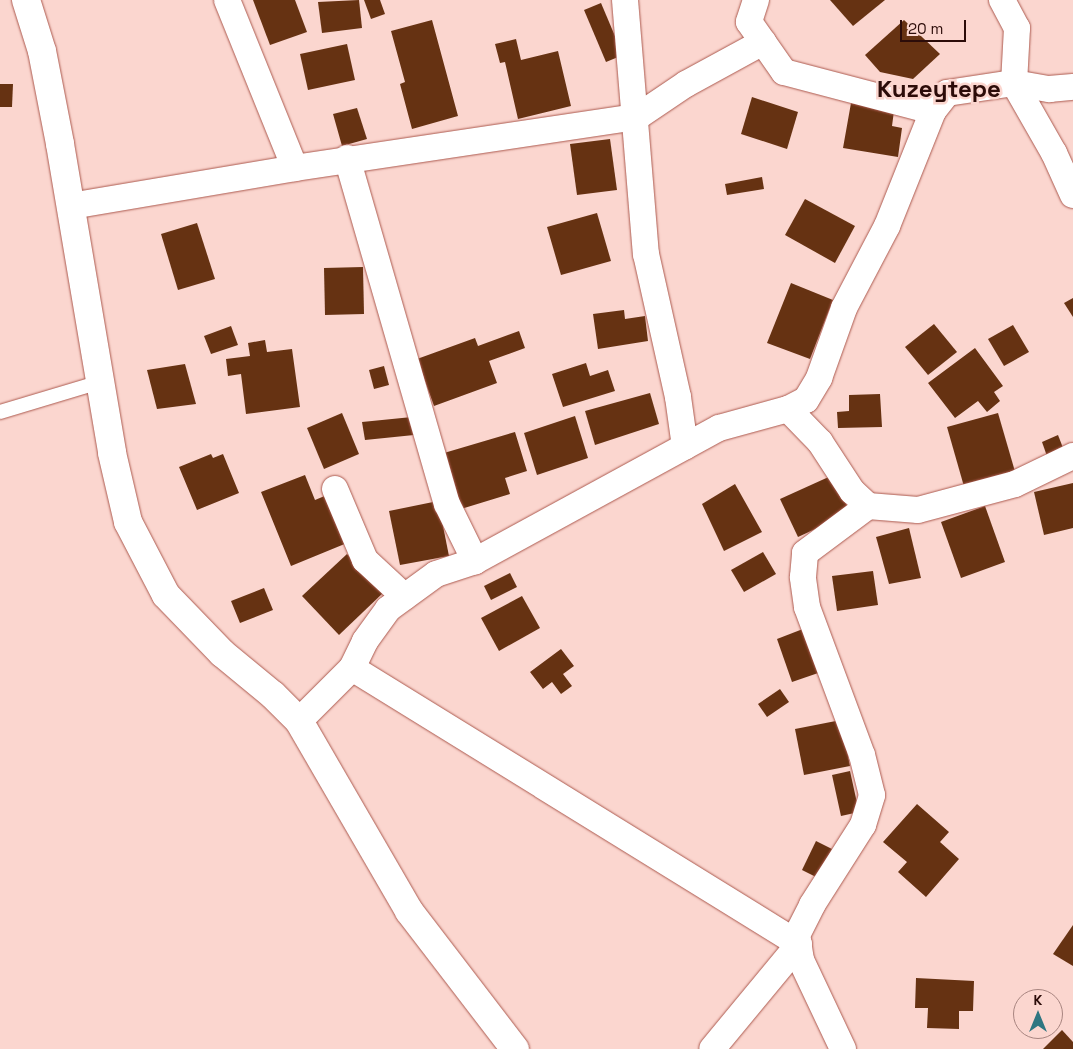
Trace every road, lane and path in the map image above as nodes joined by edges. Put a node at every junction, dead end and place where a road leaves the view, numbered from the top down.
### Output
1 (26, 0) edge
2 (228, 0) edge
3 (625, 0) edge
4 (756, 0) edge
5 (1002, 0) edge
6 (763, 42) junction
7 (1014, 83) junction
8 (1073, 87) edge
9 (933, 111) junction
10 (637, 117) junction
11 (347, 158) junction
12 (295, 168) junction
13 (1073, 195) edge
14 (70, 206) junction
15 (100, 382) junction
16 (788, 408) junction
17 (0, 412) edge
18 (685, 447) junction
19 (1073, 456) edge
20 (335, 489) dead end
21 (868, 506) junction
22 (475, 562) junction
23 (405, 597) junction
24 (352, 668) junction
25 (299, 721) junction
26 (799, 944) junction
27 (515, 1049) edge
28 (712, 1049) edge
29 (843, 1049) edge

1 - 14 street
2 - 12 street
3 - 10 street
4 - 6 street
5 - 7 street
6 - 9 street
6 - 10 street
7 - 8 street
7 - 9 street
7 - 13 street
9 - 16 street
10 - 11 street
10 - 18 street
11 - 12 street
11 - 22 street
12 - 14 street
14 - 15 street
15 - 17 lane
15 - 25 street
16 - 18 street
16 - 21 street
18 - 22 street
19 - 21 street
20 - 23 street
21 - 26 street
22 - 23 street
23 - 24 street
24 - 25 street
24 - 26 street
25 - 27 street
26 - 28 street
26 - 29 street

